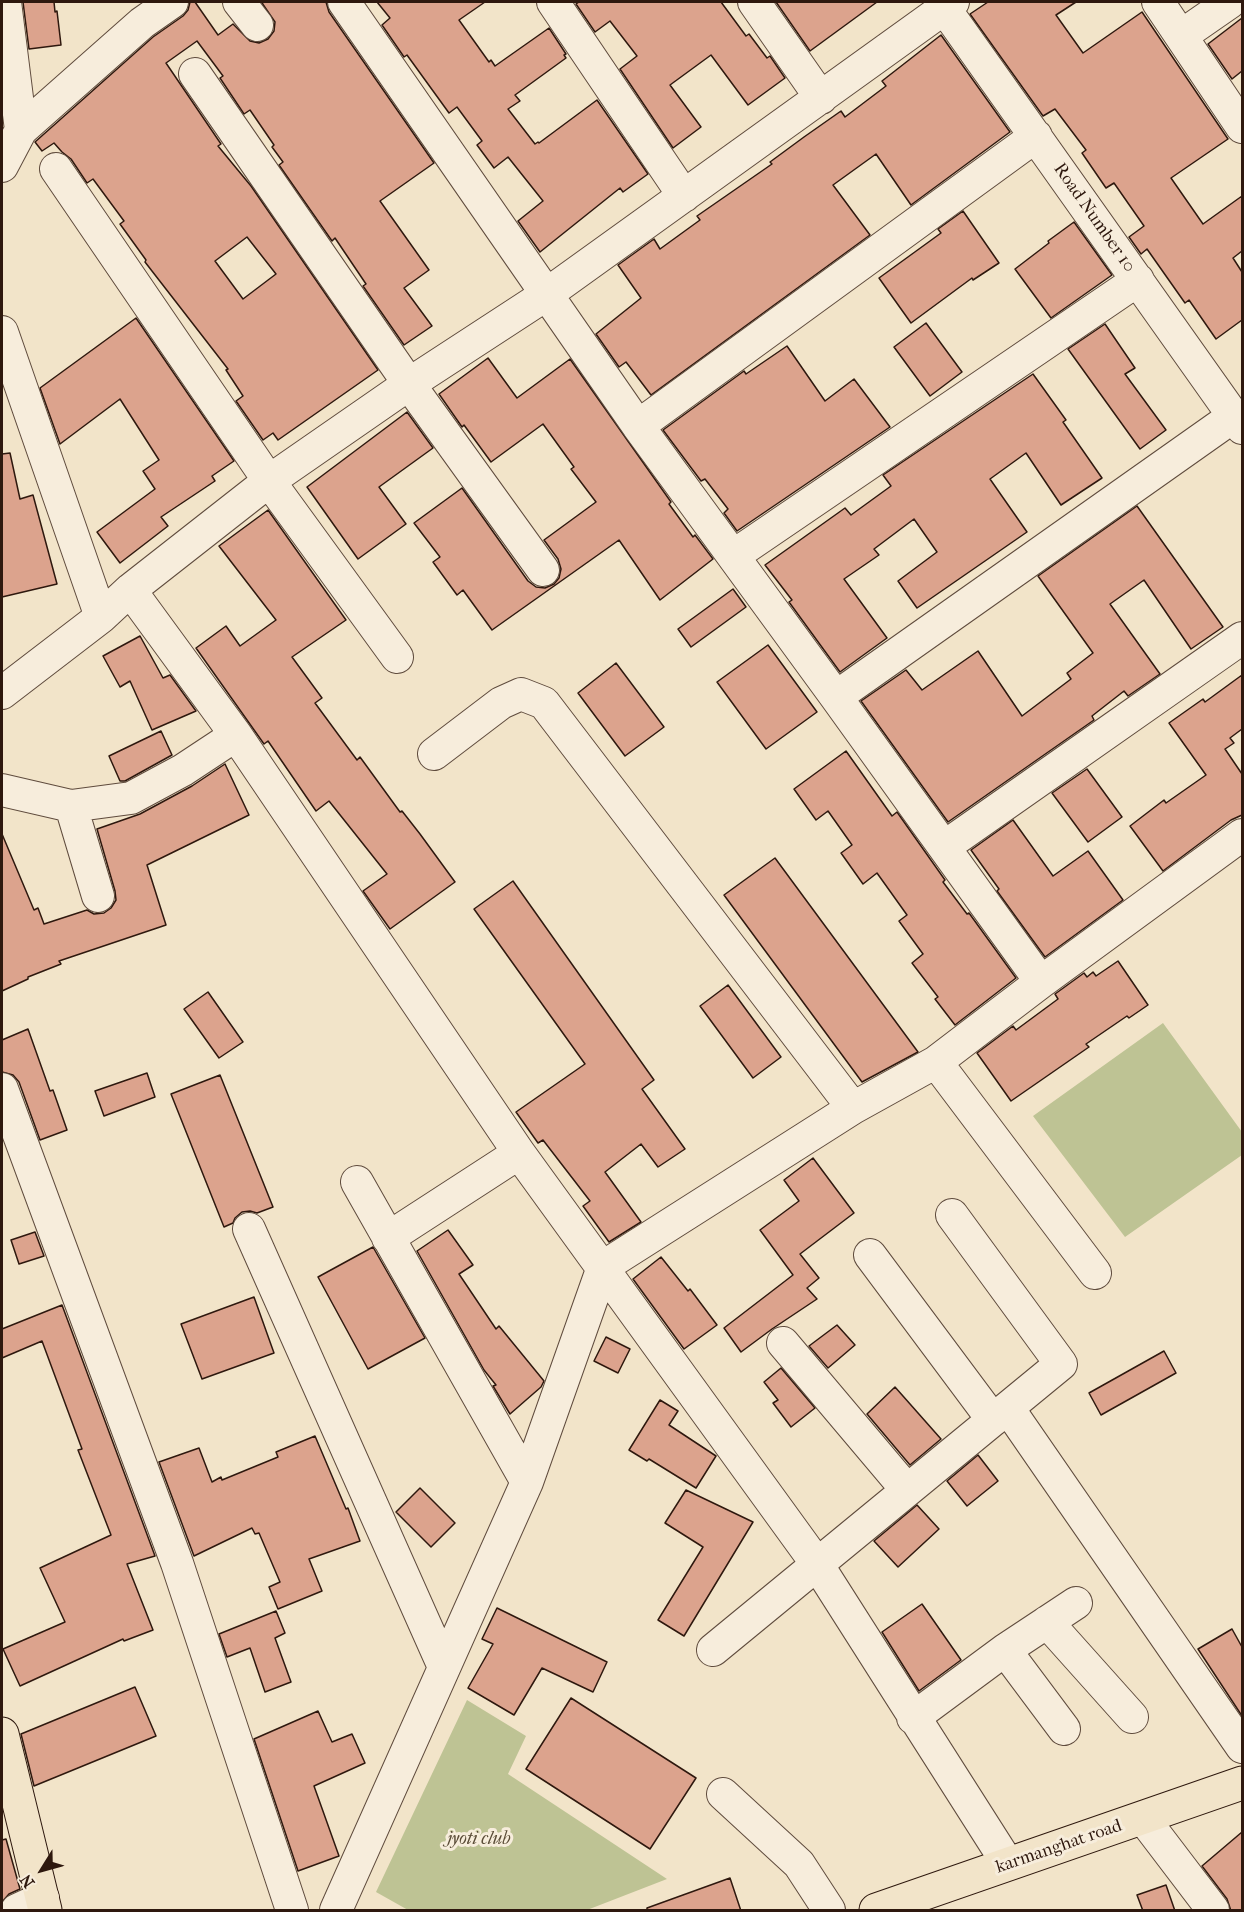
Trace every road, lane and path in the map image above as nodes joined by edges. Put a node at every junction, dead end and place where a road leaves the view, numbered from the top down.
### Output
1 (5, 2) edge
2 (172, 2) edge
3 (344, 2) edge
4 (553, 2) edge
5 (754, 2) edge
6 (1158, 2) edge
7 (1230, 2) edge
8 (946, 4) edge
9 (139, 12) edge
10 (1181, 36) junction
11 (195, 74) dead end
12 (821, 98) junction
13 (1242, 127) edge
14 (21, 130) junction
15 (1036, 136) junction
16 (2, 166) edge
17 (56, 169) dead end
18 (684, 196) junction
19 (1138, 280) junction
20 (547, 294) junction
21 (2, 332) edge
22 (409, 384) junction
23 (1238, 422) edge
24 (638, 426) junction
25 (269, 481) junction
26 (734, 556) junction
27 (543, 570) dead end
28 (130, 590) junction
29 (101, 617) junction
30 (1242, 638) edge
31 (397, 657) dead end
32 (2, 693) edge
33 (837, 697) junction
34 (236, 735) junction
35 (434, 754) dead end
36 (2, 790) edge
37 (71, 806) junction
38 (1242, 835) edge
39 (944, 847) junction
40 (98, 896) dead end
41 (1041, 982) junction
42 (936, 1062) junction
43 (2, 1089) edge
44 (853, 1108) junction
45 (519, 1154) junction
46 (357, 1182) dead end
47 (952, 1215) dead end
48 (249, 1229) dead end
49 (388, 1238) junction
50 (870, 1255) dead end
51 (603, 1267) junction
52 (1095, 1273) dead end
53 (783, 1342) dead end
54 (1000, 1414) junction
55 (527, 1482) junction
56 (907, 1490) junction
57 (817, 1564) junction
58 (1076, 1603) dead end
59 (1047, 1623) junction
60 (713, 1650) dead end
61 (1005, 1650) junction
62 (444, 1667) junction
63 (1132, 1717) dead end
64 (914, 1718) junction
65 (1064, 1729) dead end
66 (2, 1734) edge
67 (1242, 1747) edge
68 (1242, 1783) edge
69 (723, 1794) dead end
70 (1143, 1818) junction
71 (1008, 1864) junction
72 (35, 1906) edge
73 (292, 1911) edge
74 (336, 1911) edge
75 (829, 1911) edge
76 (876, 1911) edge
77 (1213, 1911) edge

1 - 14 street
2 - 9 street
3 - 20 street
4 - 18 street
5 - 12 street
6 - 10 street
7 - 10 street
8 - 12 street
8 - 15 street, Road Number 10
9 - 14 street
10 - 13 street
11 - 22 street
12 - 18 street
14 - 16 street
15 - 19 street, Road Number 10
15 - 24 street
17 - 25 street
18 - 20 street
19 - 23 street, Road Number 10
19 - 26 street
20 - 22 street
20 - 24 street
21 - 29 street
22 - 25 street
22 - 27 street
23 - 33 street
24 - 26 street
25 - 28 street
25 - 31 street
26 - 33 street
28 - 29 street
28 - 34 street
29 - 32 street
30 - 39 street
33 - 39 street
34 - 37 street
34 - 45 street
35 - 44 street
36 - 37 street
37 - 40 street
38 - 41 street
39 - 41 street
41 - 42 street
42 - 44 street
42 - 52 street
43 - 73 street
44 - 51 street
45 - 49 street
45 - 51 street
46 - 49 street
47 - 54 street
48 - 62 street
49 - 55 street
50 - 54 street
51 - 55 street
51 - 57 street
53 - 56 street
54 - 56 street
54 - 67 street
55 - 62 street
56 - 57 street
57 - 60 street
57 - 64 street
58 - 59 street
59 - 61 street
59 - 63 street
61 - 64 street
61 - 65 street
62 - 74 street
64 - 71 street
66 - 72 main road
68 - 70 main road, karmanghat road
69 - 75 street
70 - 71 main road, karmanghat road
70 - 77 street
71 - 76 main road, karmanghat road

